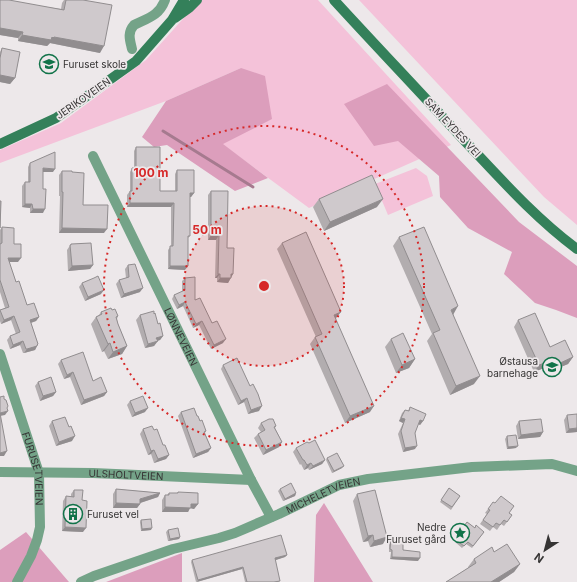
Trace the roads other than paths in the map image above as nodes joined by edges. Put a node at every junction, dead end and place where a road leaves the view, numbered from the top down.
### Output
1 (165, 0) edge
2 (184, 0) edge
3 (196, 0) edge
4 (334, 0) edge
5 (172, 20) junction
6 (132, 49) dead end
7 (0, 144) edge
8 (93, 156) dead end
9 (577, 248) edge
10 (0, 354) edge
11 (577, 471) edge
12 (0, 472) edge
13 (40, 473) junction
14 (251, 480) junction
15 (271, 517) junction
16 (16, 582) edge
17 (81, 582) edge

1 - 6 street
2 - 5 main road, JERIKOVEIEN
3 - 5 main road, JERIKOVEIEN
4 - 9 main road, SAM EYDES VEI
5 - 7 main road, JERIKOVEIEN
8 - 14 street, LØNNEVEIEN
10 - 13 street, FURUSETVEIEN
11 - 15 street, MICHELETVEIEN
12 - 13 street, ULSHOLTVEIEN
13 - 14 street, ULSHOLTVEIEN
13 - 16 street, FURUSETVEIEN
14 - 15 street, LØNNEVEIEN
15 - 17 street, MICHELETVEIEN

